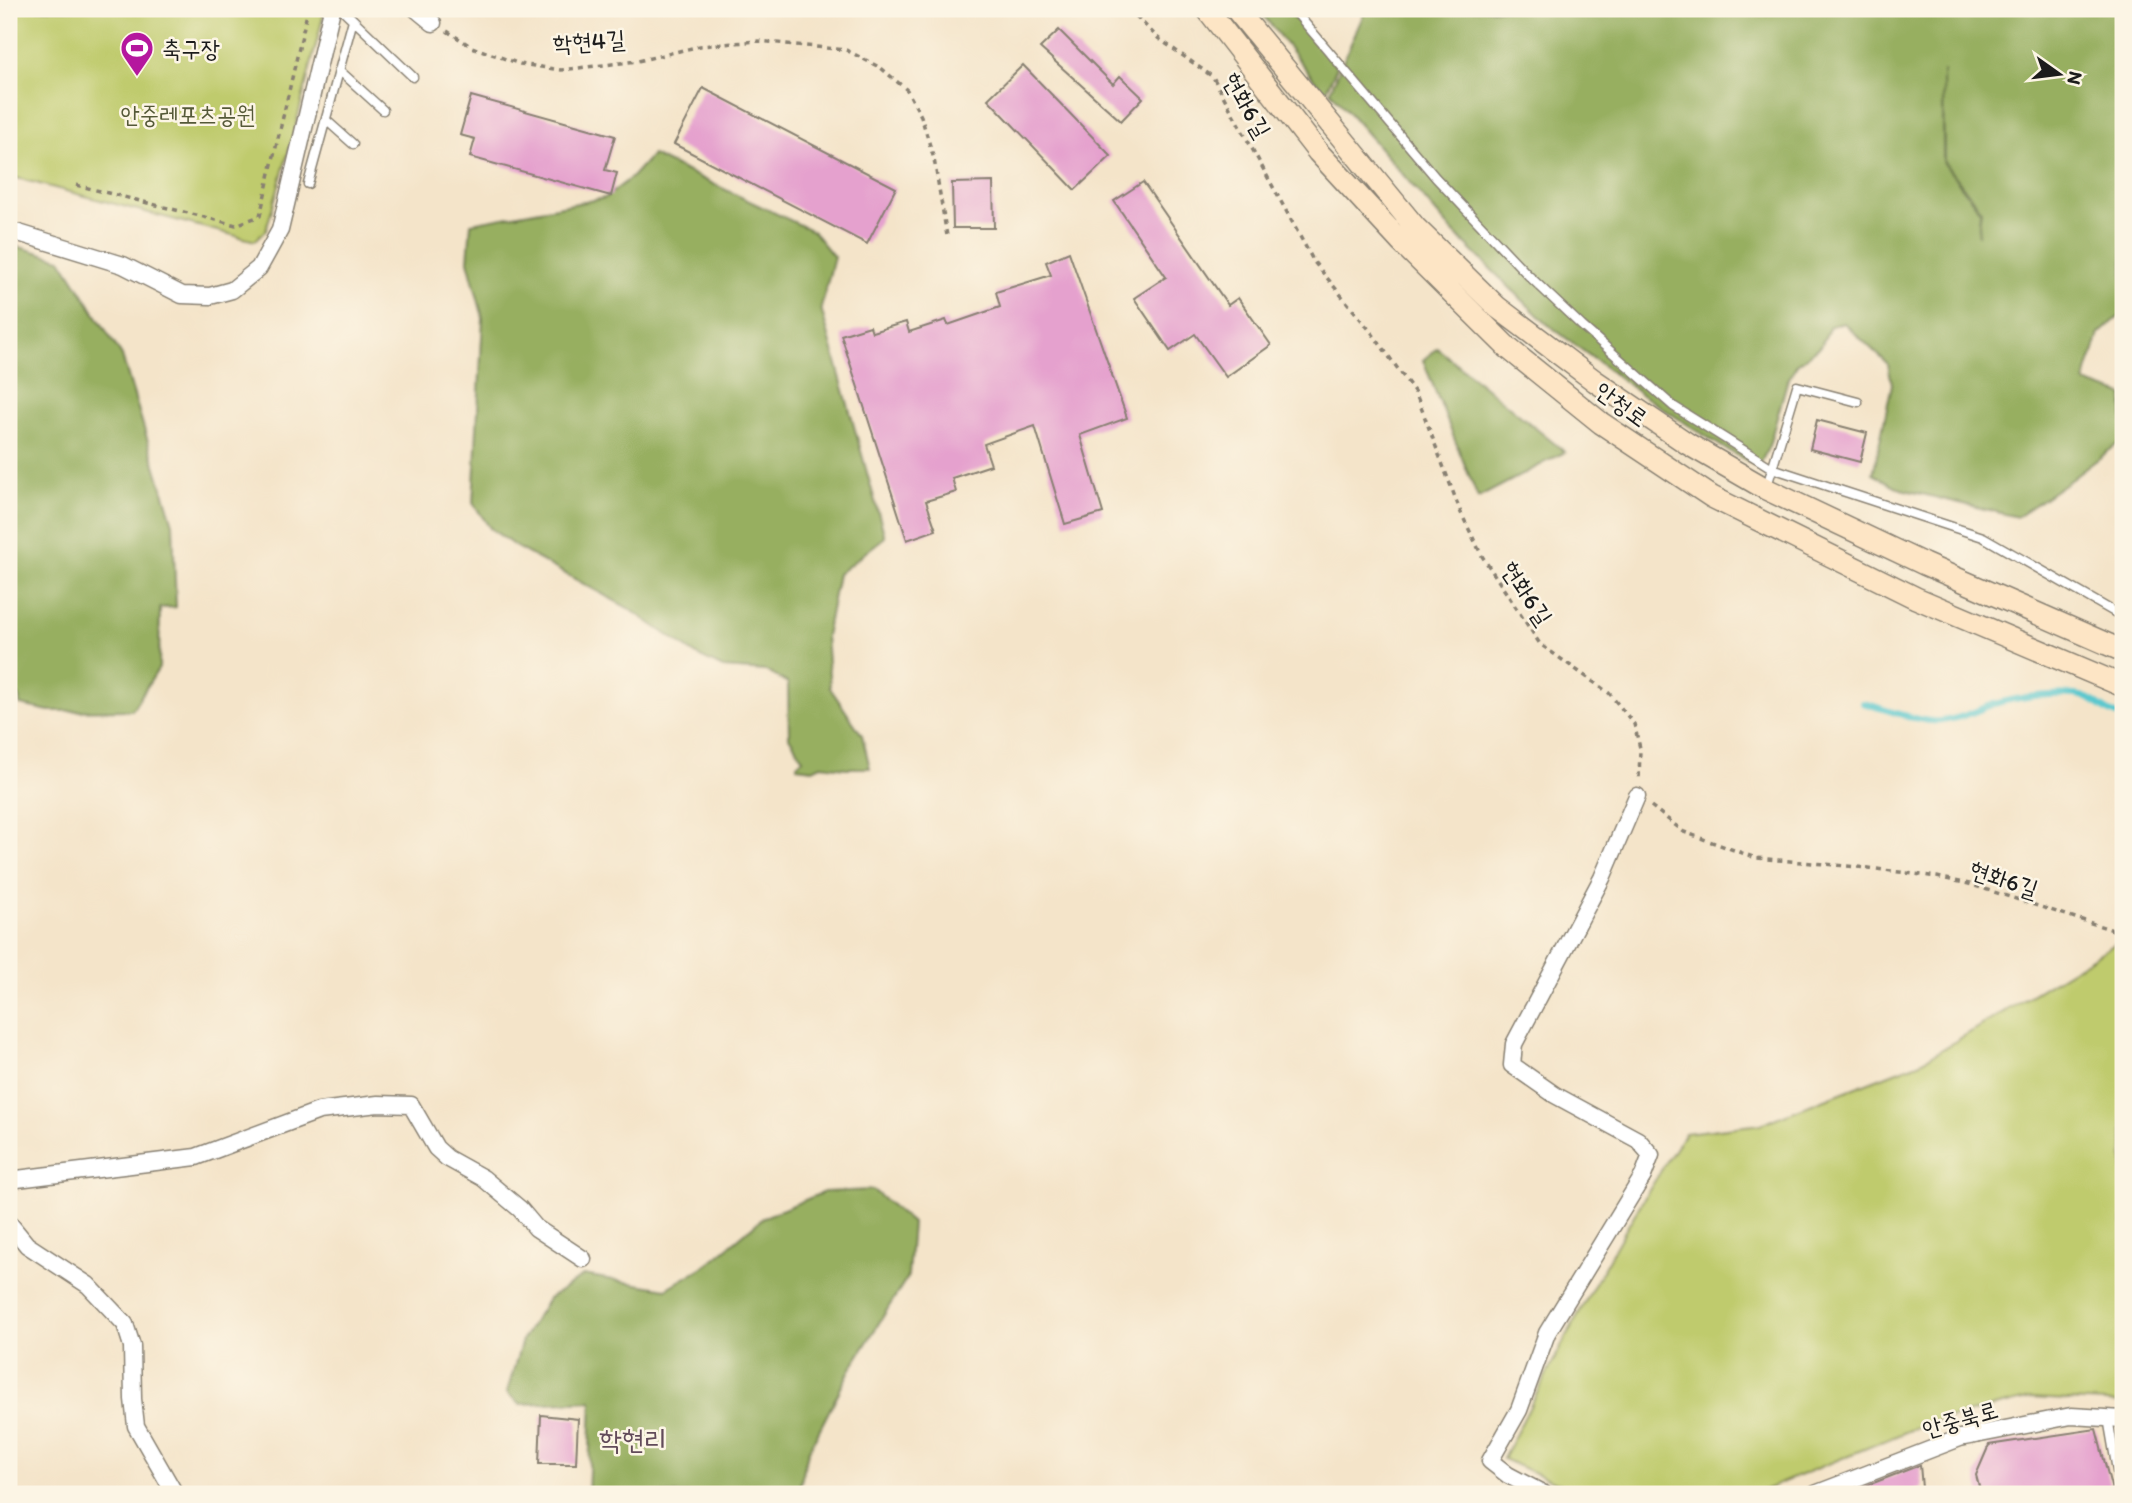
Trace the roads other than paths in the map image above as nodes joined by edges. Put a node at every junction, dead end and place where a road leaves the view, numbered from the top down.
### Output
1 (332, 9) edge
2 (342, 9) edge
3 (416, 9) edge
4 (1207, 9) edge
5 (1236, 9) edge
6 (1293, 9) edge
7 (353, 20) junction
8 (433, 23) road end
9 (339, 70) junction
10 (413, 77) dead end
11 (383, 110) dead end
12 (326, 120) junction
13 (353, 144) dead end
14 (308, 184) dead end
15 (9, 230) edge
16 (1858, 401) dead end
17 (1772, 468) junction
18 (1766, 489) junction
19 (2123, 617) edge
20 (2123, 651) edge
21 (2123, 686) edge
22 (1637, 796) road end
23 (9, 1180) edge
24 (9, 1223) edge
25 (583, 1259) dead end
26 (2116, 1419) edge
27 (175, 1494) edge
28 (1544, 1494) edge
29 (1815, 1494) edge
30 (2122, 1494) edge

1 - 15 street
2 - 7 lane
3 - 8 street
4 - 21 street, 안청로
5 - 18 street, 안청로
6 - 17 lane
7 - 9 lane
7 - 10 lane
9 - 11 lane
9 - 12 lane
12 - 13 lane
12 - 14 lane
16 - 17 lane
17 - 18 lane
17 - 19 lane
18 - 20 street, 안청로
22 - 28 street
23 - 25 street
24 - 27 street
26 - 29 street, 안중북로
26 - 30 lane

